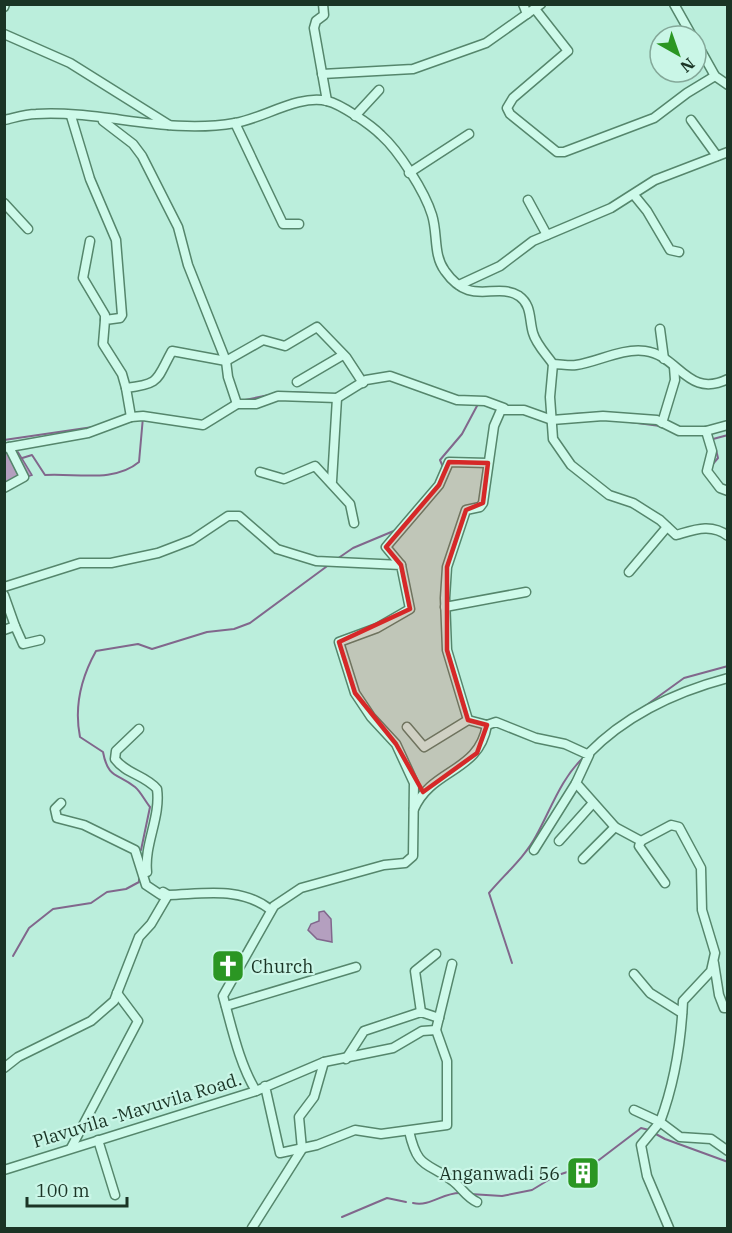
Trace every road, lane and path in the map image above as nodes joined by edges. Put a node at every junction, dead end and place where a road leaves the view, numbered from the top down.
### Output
1 (323, 4) edge
2 (522, 4) edge
3 (674, 4) edge
4 (538, 7) edge
5 (527, 14) junction
6 (685, 24) edge
7 (4, 34) edge
8 (708, 62) edge
9 (322, 74) junction
10 (716, 76) junction
11 (728, 85) edge
12 (379, 90) dead end
13 (327, 101) junction
14 (71, 116) junction
15 (355, 116) junction
16 (100, 119) junction
17 (4, 120) edge
18 (691, 120) dead end
19 (235, 123) junction
20 (172, 127) junction
21 (469, 134) dead end
22 (728, 152) edge
23 (717, 156) junction
24 (409, 173) junction
25 (634, 195) junction
26 (528, 200) dead end
27 (4, 202) edge
28 (299, 224) dead end
29 (28, 229) dead end
30 (547, 235) junction
31 (90, 241) dead end
32 (679, 252) dead end
33 (459, 285) junction
34 (105, 320) junction
35 (660, 329) dead end
36 (343, 355) junction
37 (664, 359) junction
38 (226, 361) junction
39 (553, 364) junction
40 (674, 367) junction
41 (728, 379) edge
42 (297, 382) dead end
43 (363, 383) junction
44 (126, 388) junction
45 (337, 398) junction
46 (237, 404) junction
47 (504, 408) junction
48 (552, 416) junction
49 (130, 417) junction
50 (662, 423) junction
51 (728, 425) edge
52 (707, 435) junction
53 (7, 448) edge
54 (488, 463) junction
55 (260, 472) dead end
56 (332, 482) junction
57 (4, 488) edge
58 (728, 491) edge
59 (354, 523) dead end
60 (667, 526) junction
61 (728, 536) edge
62 (401, 565) junction
63 (628, 572) dead end
64 (4, 587) edge
65 (526, 592) dead end
66 (4, 595) edge
67 (445, 607) junction
68 (15, 626) junction
69 (4, 630) edge
70 (40, 640) dead end
71 (728, 678) edge
72 (468, 720) junction
73 (487, 725) junction
74 (407, 727) dead end
75 (139, 729) dead end
76 (586, 754) junction
77 (414, 783) junction
78 (576, 783) junction
79 (423, 792) junction
80 (61, 803) dead end
81 (593, 803) junction
82 (412, 813) junction
83 (615, 826) junction
84 (560, 841) dead end
85 (641, 841) junction
86 (534, 850) dead end
87 (583, 860) dead end
88 (666, 883) dead end
89 (168, 895) junction
90 (271, 908) junction
91 (436, 954) dead end
92 (713, 961) junction
93 (452, 964) dead end
94 (356, 967) dead end
95 (634, 974) dead end
96 (117, 993) junction
97 (226, 1006) junction
98 (728, 1008) edge
99 (421, 1012) junction
100 (682, 1012) junction
101 (439, 1018) junction
102 (436, 1030) junction
103 (346, 1059) junction
104 (324, 1062) junction
105 (4, 1068) edge
106 (265, 1086) junction
107 (256, 1091) junction
108 (634, 1110) dead end
109 (654, 1129) junction
110 (410, 1131) junction
111 (98, 1140) junction
112 (71, 1148) junction
113 (302, 1149) junction
114 (728, 1151) edge
115 (4, 1170) edge
116 (115, 1196) dead end
117 (477, 1202) dead end
118 (252, 1228) edge
119 (669, 1228) edge

1 - 9 street
2 - 5 street
3 - 6 street
4 - 5 street
4 - 10 street
5 - 9 street
7 - 20 street
8 - 10 street
9 - 13 street
10 - 11 street
12 - 15 street
13 - 15 street
13 - 19 street
14 - 16 street
14 - 17 street
14 - 34 street
15 - 24 street
16 - 20 street
16 - 38 street
18 - 23 street
19 - 20 street
19 - 28 street
21 - 24 street
22 - 23 street
23 - 25 street
24 - 33 street
25 - 30 street
25 - 32 street
26 - 30 street
27 - 29 street
30 - 33 street
31 - 34 street
33 - 39 street
34 - 44 street
35 - 37 street
36 - 38 street
36 - 42 street
36 - 43 street
37 - 39 street
37 - 40 street
38 - 44 street
38 - 46 street
39 - 48 street
40 - 41 street
40 - 50 street
43 - 45 street
43 - 47 street
44 - 49 street
45 - 46 street
45 - 56 street
46 - 49 street
47 - 48 street
47 - 54 street
48 - 50 street
48 - 60 street
49 - 53 street
50 - 52 street
51 - 52 street
52 - 58 street
53 - 57 street
54 - 62 street
54 - 67 street
55 - 56 street
56 - 59 street
60 - 61 street
60 - 63 street
62 - 64 street
62 - 77 street
65 - 67 street
66 - 68 street
67 - 72 street
68 - 69 street
68 - 70 street
71 - 76 street
72 - 73 street
72 - 74 street
73 - 76 street
73 - 79 street
75 - 89 street
76 - 78 street
77 - 79 street
77 - 82 street
78 - 81 street
78 - 86 street
79 - 82 street
80 - 89 street
81 - 83 street
81 - 84 street
82 - 90 street
83 - 85 street
83 - 87 street
85 - 88 street
85 - 92 street
89 - 90 street
89 - 96 street
90 - 97 street
91 - 99 street
92 - 98 street
92 - 100 street
93 - 101 street
94 - 97 street
95 - 100 street
96 - 105 street
96 - 112 street
97 - 107 street, Plavuvila -Mavuvila Road.
99 - 101 street
99 - 103 street
100 - 109 street
101 - 102 street
102 - 103 street
102 - 110 street
103 - 104 street
104 - 106 street
104 - 113 street
106 - 107 street
106 - 113 street
107 - 111 street, Plavuvila -Mavuvila Road.
108 - 109 street
109 - 114 street
109 - 119 street
110 - 113 street
110 - 117 street
111 - 112 street, Plavuvila -Mavuvila Road.
111 - 116 street
112 - 115 street, Plavuvila -Mavuvila Road.
113 - 118 street

